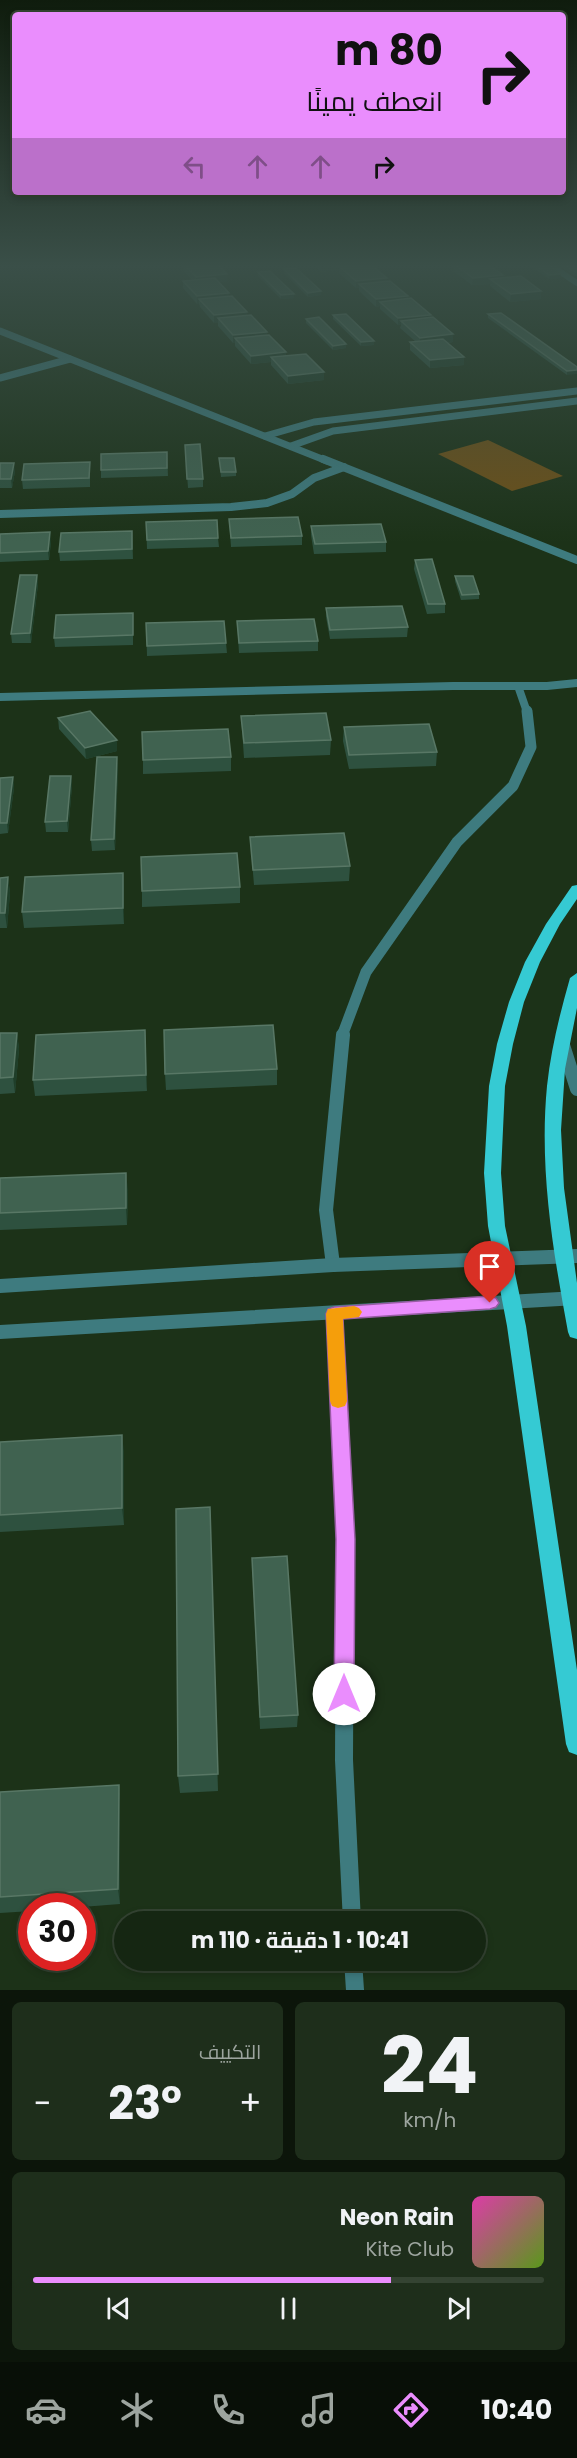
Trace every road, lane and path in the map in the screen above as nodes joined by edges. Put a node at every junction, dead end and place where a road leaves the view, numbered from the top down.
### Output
1 (67, 358) edge
2 (70, 359) junction
3 (0, 378) edge
4 (577, 391) edge
5 (577, 401) edge
6 (266, 436) junction
7 (291, 446) junction
8 (344, 467) junction
9 (0, 514) edge
10 (577, 560) edge
11 (577, 683) edge
12 (518, 686) junction
13 (0, 698) edge
14 (577, 889) edge
15 (577, 978) edge
16 (561, 1040) junction
17 (577, 1089) edge
18 (569, 1256) edge
19 (504, 1260) junction
20 (333, 1265) junction
21 (0, 1286) edge
22 (574, 1298) edge
23 (513, 1301) junction
24 (334, 1314) junction
25 (0, 1332) edge
26 (577, 1332) edge
27 (577, 1744) edge
28 (351, 1911) edge
29 (354, 1971) edge
30 (355, 1990) edge

1 - 2 street
2 - 3 street
2 - 6 street
4 - 6 street
5 - 7 street
6 - 7 street
7 - 8 street
8 - 9 street
8 - 10 street
11 - 12 street
12 - 13 street
12 - 20 street
14 - 19 main road
15 - 16 main road
16 - 17 street
16 - 18 main road
18 - 19 street
18 - 22 main road
19 - 20 street
19 - 23 main road
20 - 21 street
22 - 23 street
22 - 26 main road
23 - 24 street
23 - 27 main road
24 - 25 street
24 - 28 street
29 - 30 street

